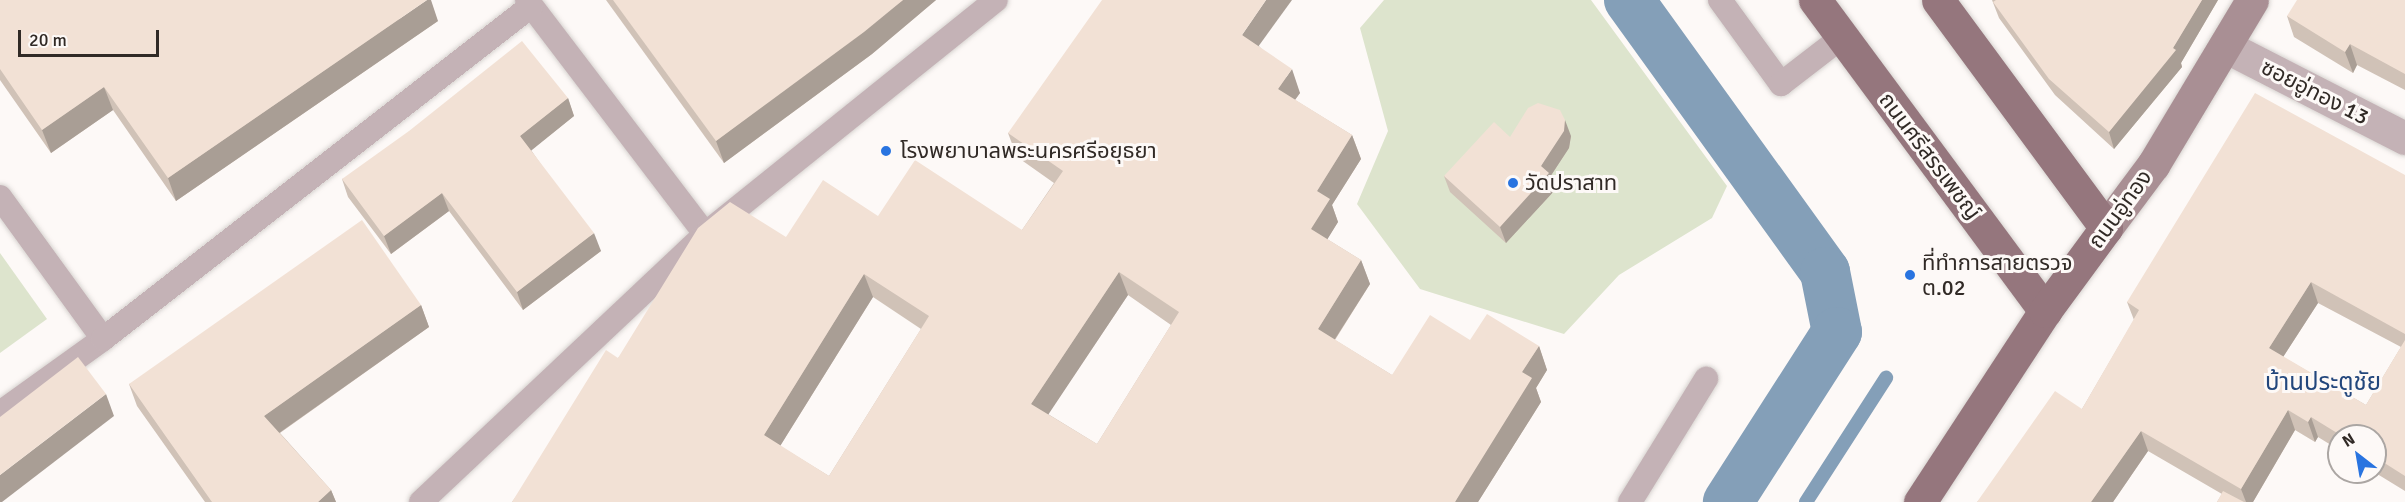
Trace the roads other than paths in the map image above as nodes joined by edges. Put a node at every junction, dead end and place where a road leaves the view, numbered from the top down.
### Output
1 (996, 0) edge
2 (1720, 0) edge
3 (1815, 0) edge
4 (1938, 0) edge
5 (2252, 0) edge
6 (529, 3) edge
7 (1842, 37) junction
8 (2225, 46) junction
9 (2405, 138) edge
10 (0, 197) edge
11 (2106, 228) junction
12 (705, 234) junction
13 (2045, 311) junction
14 (103, 339) junction
15 (1706, 378) dead end
16 (0, 413) edge
17 (421, 502) edge
18 (1630, 502) edge
19 (1920, 502) edge

1 - 12 lane
2 - 7 lane
3 - 7 main road, ถนนศรีสรรเพชญ์
4 - 11 main road
5 - 8 main road, ถนนอู่ทอง
6 - 12 lane
6 - 14 lane
7 - 13 main road, ถนนศรีสรรเพชญ์
8 - 9 street, ซอยอู่ทอง 13
8 - 11 main road, ถนนอู่ทอง
10 - 14 lane
11 - 13 main road, ถนนอู่ทอง
12 - 17 lane
13 - 19 main road, ถนนอู่ทอง
14 - 16 lane
15 - 18 lane

